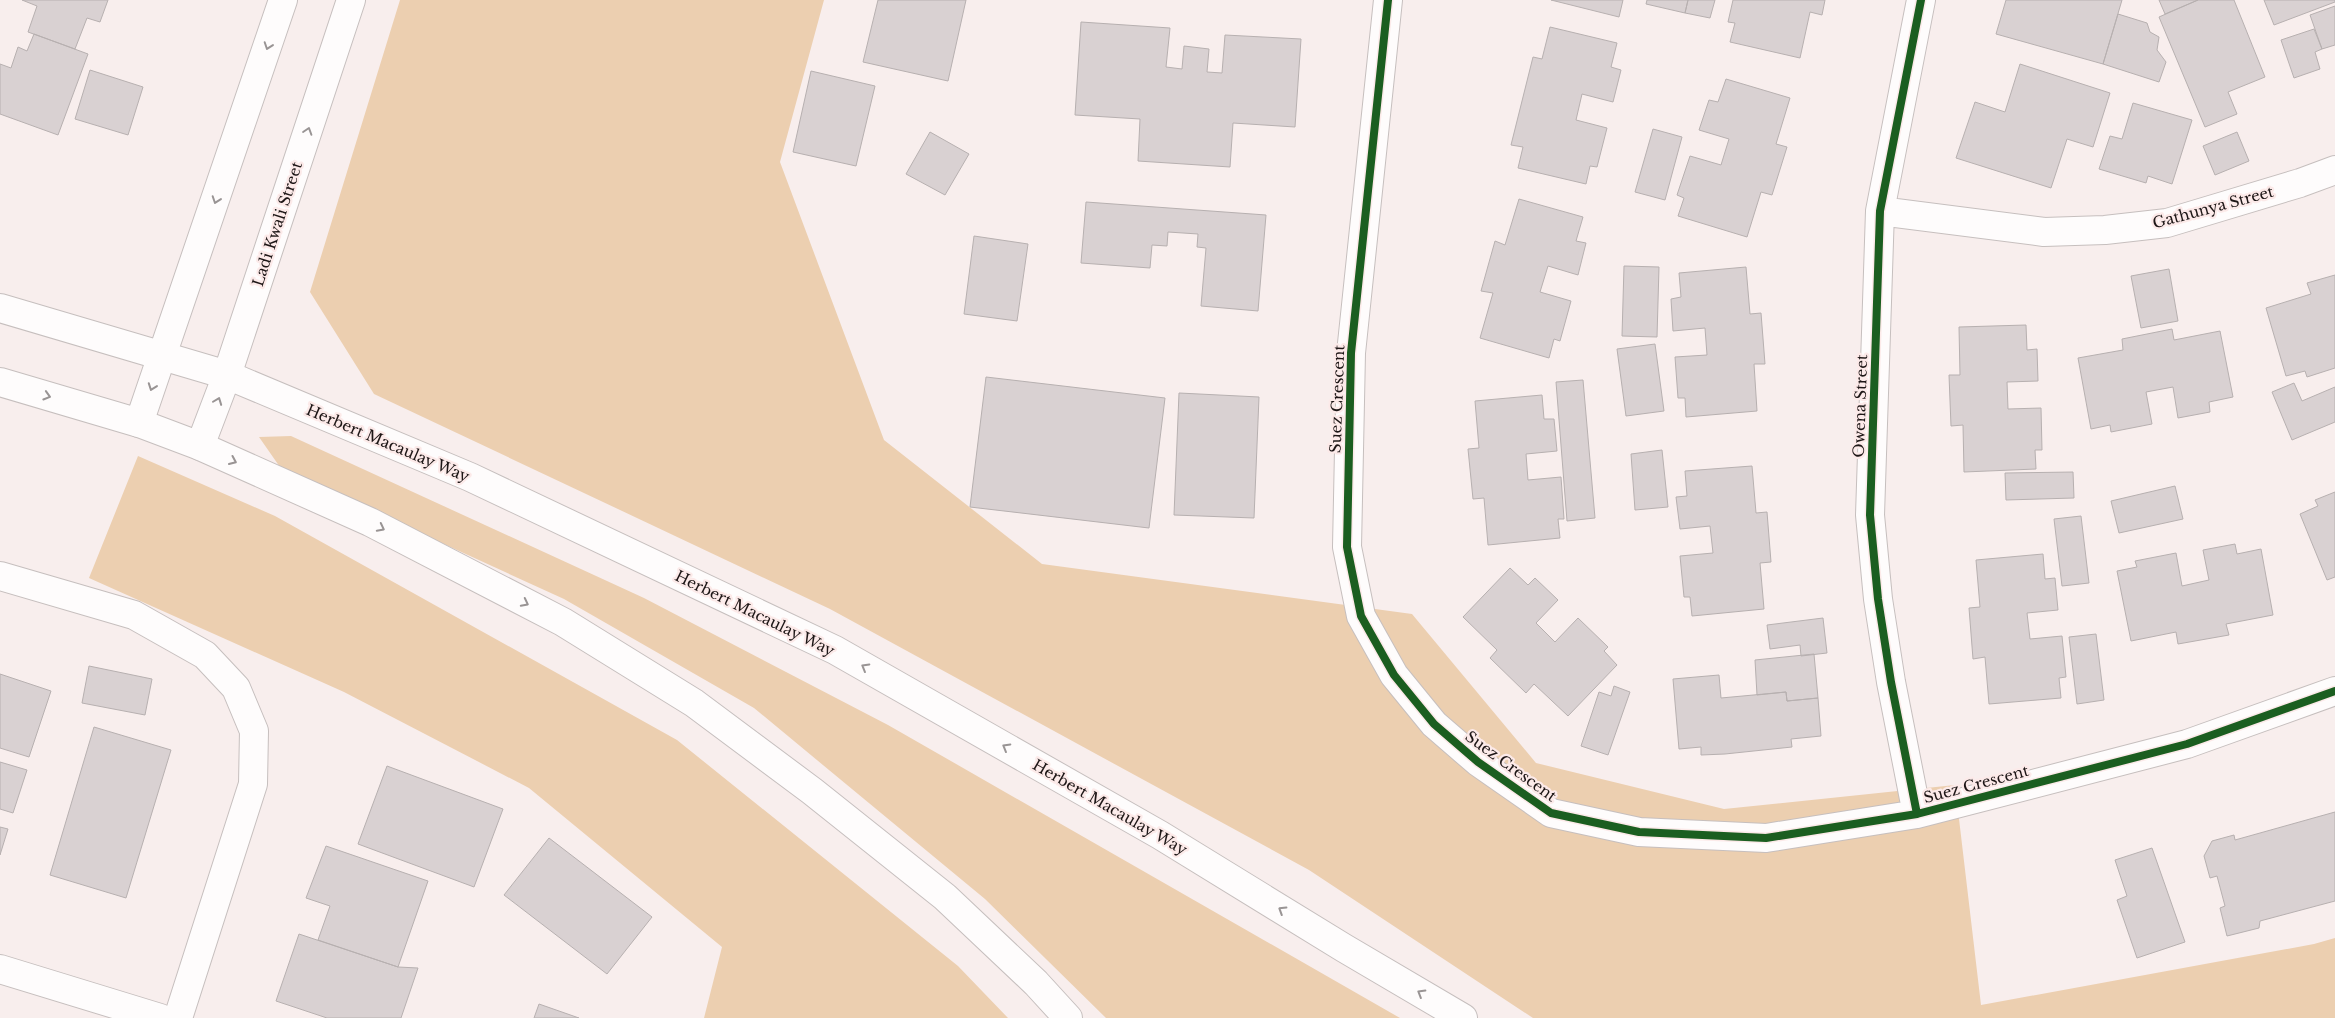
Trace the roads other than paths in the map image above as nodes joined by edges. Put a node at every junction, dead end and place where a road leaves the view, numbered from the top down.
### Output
1 (283, 0) edge
2 (351, 0) edge
3 (1388, 0) edge
4 (1921, 0) edge
5 (2335, 170) edge
6 (1880, 211) junction
7 (0, 308) edge
8 (164, 355) junction
9 (227, 375) junction
10 (0, 382) edge
11 (139, 424) junction
12 (200, 446) junction
13 (0, 576) edge
14 (2335, 691) edge
15 (1917, 814) junction
16 (0, 970) edge
17 (160, 1018) edge
18 (178, 1018) edge
19 (1068, 1018) edge
20 (1463, 1018) edge

1 -> 8 street
9 -> 2 street, Ladi Kwali Street
3 - 15 street, Suez Crescent
4 - 6 street, Owena Street
5 - 6 street, Gathunya Street
6 - 15 street, Owena Street
7 - 8 street, Herbert Macaulay Way
8 - 9 street, Herbert Macaulay Way
8 -> 11 street
12 -> 9 street, Ladi Kwali Street
20 -> 9 street, Herbert Macaulay Way
10 -> 11 street
11 - 12 street
12 -> 19 street
13 - 18 street
14 - 15 street, Suez Crescent
16 - 17 street

